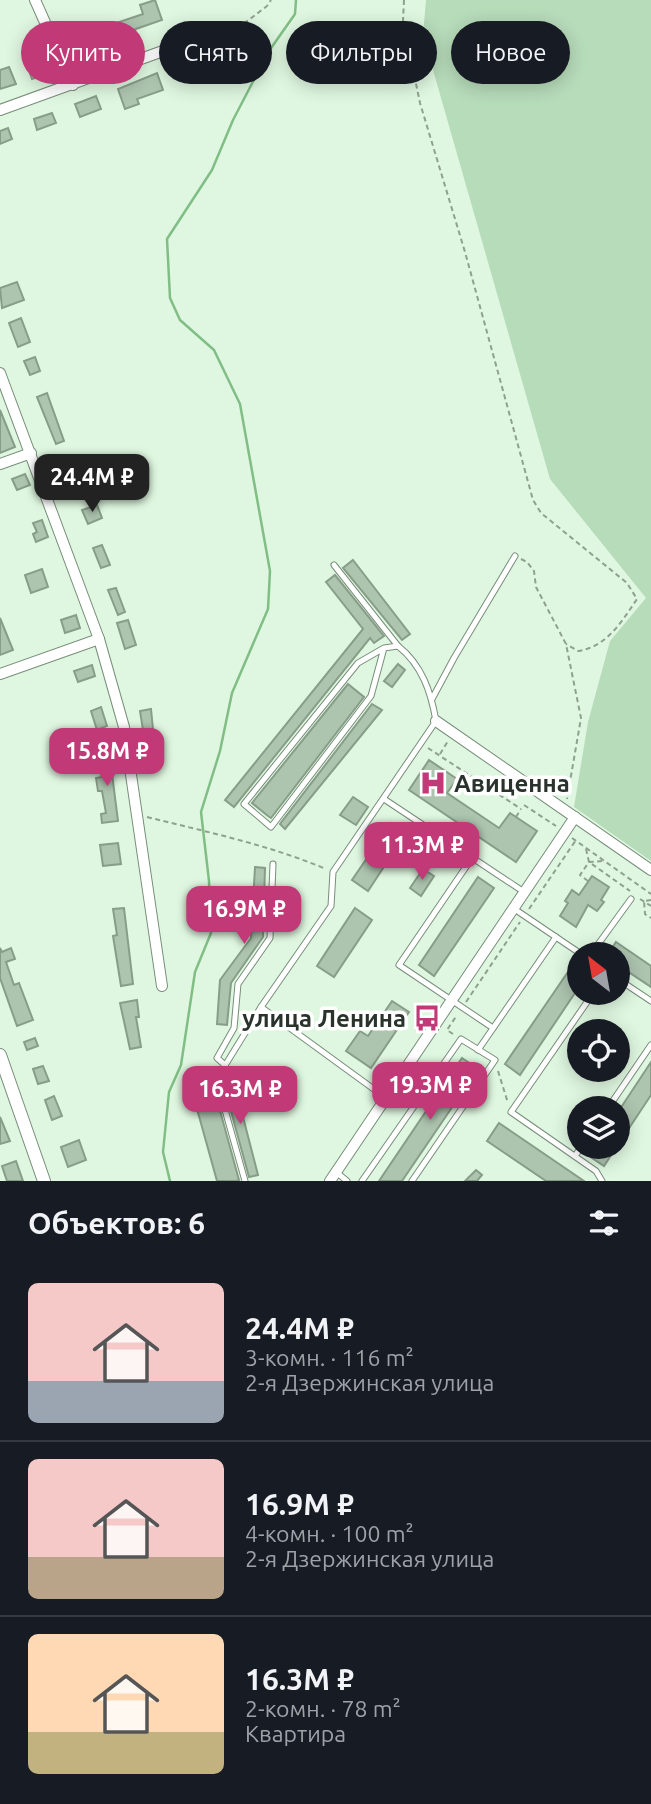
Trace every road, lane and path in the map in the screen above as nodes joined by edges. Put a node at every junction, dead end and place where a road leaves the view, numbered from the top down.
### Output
1 (36, 0) edge
2 (271, 0) edge
3 (404, 0) edge
4 (247, 21) edge
5 (159, 53) edge
6 (73, 85) junction
7 (0, 110) edge
8 (0, 373) edge
9 (31, 453) junction
10 (0, 464) edge
11 (515, 556) joint
12 (334, 565) dead end
13 (99, 639) junction
14 (566, 643) junction
15 (398, 646) junction
16 (384, 649) junction
17 (0, 674) edge
18 (432, 699) junction
19 (436, 721) junction
20 (454, 733) junction
21 (421, 744) junction
22 (439, 755) junction
23 (384, 799) junction
24 (521, 809) junction
25 (570, 814) junction
26 (516, 817) dead end
27 (152, 818) dead end
28 (564, 832) junction
29 (576, 840) junction
30 (586, 848) junction
31 (472, 858) junction
32 (604, 861) junction
33 (589, 862) junction
34 (273, 864) dead end
35 (651, 870) edge
36 (333, 872) junction
37 (588, 881) dead end
38 (524, 892) junction
39 (631, 892) dead end
40 (651, 894) edge
41 (634, 898) joint
42 (651, 900) edge
43 (644, 901) junction
44 (651, 906) edge
45 (513, 908) junction
46 (645, 914) junction
47 (524, 916) junction
48 (651, 918) edge
49 (556, 937) junction
50 (600, 942) edge
51 (567, 944) edge
52 (162, 986) dead end
53 (630, 986) edge
54 (450, 1001) junction
55 (651, 1001) edge
56 (585, 1005) edge
57 (261, 1007) junction
58 (461, 1009) junction
59 (493, 1028) junction
60 (460, 1038) junction
61 (651, 1045) edge
62 (478, 1050) junction
63 (0, 1055) edge
64 (495, 1060) junction
65 (225, 1065) junction
66 (4, 1077) edge
67 (616, 1096) edge
68 (386, 1098) junction
69 (511, 1112) junction
70 (567, 1151) edge
71 (578, 1159) edge
72 (333, 1177) edge
73 (44, 1181) edge
74 (245, 1181) edge
75 (347, 1181) edge
76 (362, 1181) edge
77 (411, 1181) edge
78 (602, 1181) edge

1 - 6 street
2 - 4 path
3 - 14 path
5 - 6 street
6 - 7 street
8 - 9 street
9 - 10 street
9 - 13 street
11 - 14 path
11 - 18 lane
12 - 15 lane
13 - 17 street
13 - 52 street
14 - 25 path
15 - 16 lane
15 - 18 lane
16 - 16 lane
18 - 19 lane
19 - 20 street
19 - 21 lane
20 - 22 path
20 - 25 street
21 - 22 path
21 - 23 lane
22 - 24 path
23 - 31 lane
23 - 36 lane
24 - 26 path
24 - 28 path
25 - 28 street
25 - 35 street
27 - 36 path
28 - 29 path
28 - 38 street
29 - 30 path
29 - 47 path
30 - 32 path
30 - 33 path
31 - 38 lane
31 - 54 lane
32 - 33 path
32 - 40 path
33 - 37 path
33 - 39 path
34 - 65 lane
36 - 57 lane
38 - 45 street
41 - 43 path
41 - 50 lane
42 - 43 path
43 - 44 path
43 - 46 path
44 - 46 path
45 - 47 lane
45 - 54 street
46 - 48 path
47 - 49 lane
47 - 58 path
49 - 51 lane
49 - 59 lane
53 - 55 lane
54 - 58 lane
54 - 68 street
56 - 69 lane
57 - 65 lane
57 - 68 lane
58 - 59 lane
58 - 60 path
59 - 62 lane
60 - 62 lane
60 - 76 lane
61 - 67 lane
62 - 64 lane
63 - 66 street
64 - 69 path
64 - 77 lane
65 - 74 lane
66 - 73 street
68 - 72 street
69 - 70 lane
71 - 78 lane
72 - 75 lane

